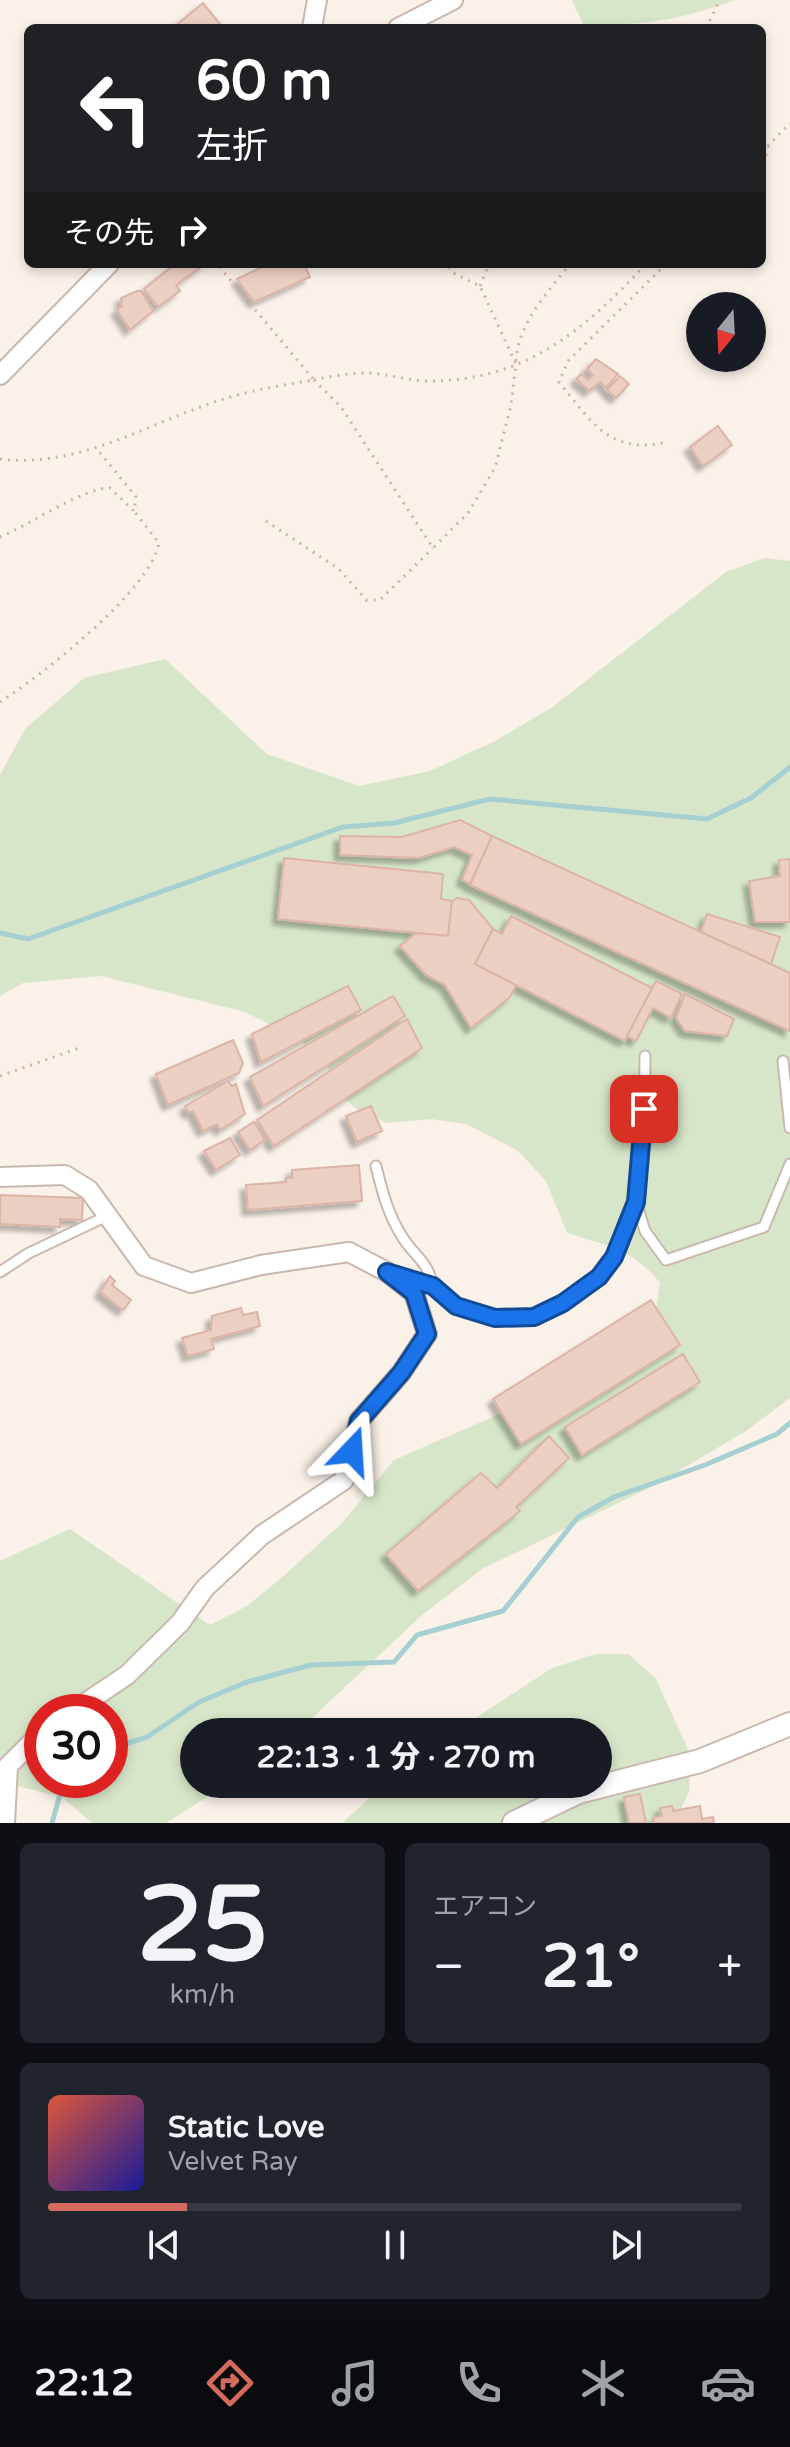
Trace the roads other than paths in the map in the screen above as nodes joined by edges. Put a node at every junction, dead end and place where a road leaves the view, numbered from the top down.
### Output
1 (317, 0) edge
2 (453, 0) edge
3 (313, 24) edge
4 (406, 24) edge
5 (105, 268) edge
6 (0, 375) edge
7 (645, 1056) dead end
8 (783, 1061) dead end
9 (790, 1128) edge
10 (790, 1164) edge
11 (376, 1166) dead end
12 (0, 1177) edge
13 (636, 1202) junction
14 (109, 1215) junction
15 (0, 1272) edge
16 (387, 1272) junction
17 (433, 1286) junction
18 (99, 1694) edge
19 (790, 1724) edge
20 (24, 1750) edge
21 (5, 1823) edge
22 (514, 1823) edge

1 - 3 street
2 - 4 street
5 - 6 street
7 - 13 lane
8 - 9 lane
10 - 13 lane
11 - 17 lane
12 - 14 street
13 - 17 lane
14 - 15 lane
14 - 16 street
16 - 17 lane
16 - 18 street
19 - 22 street
20 - 21 street

